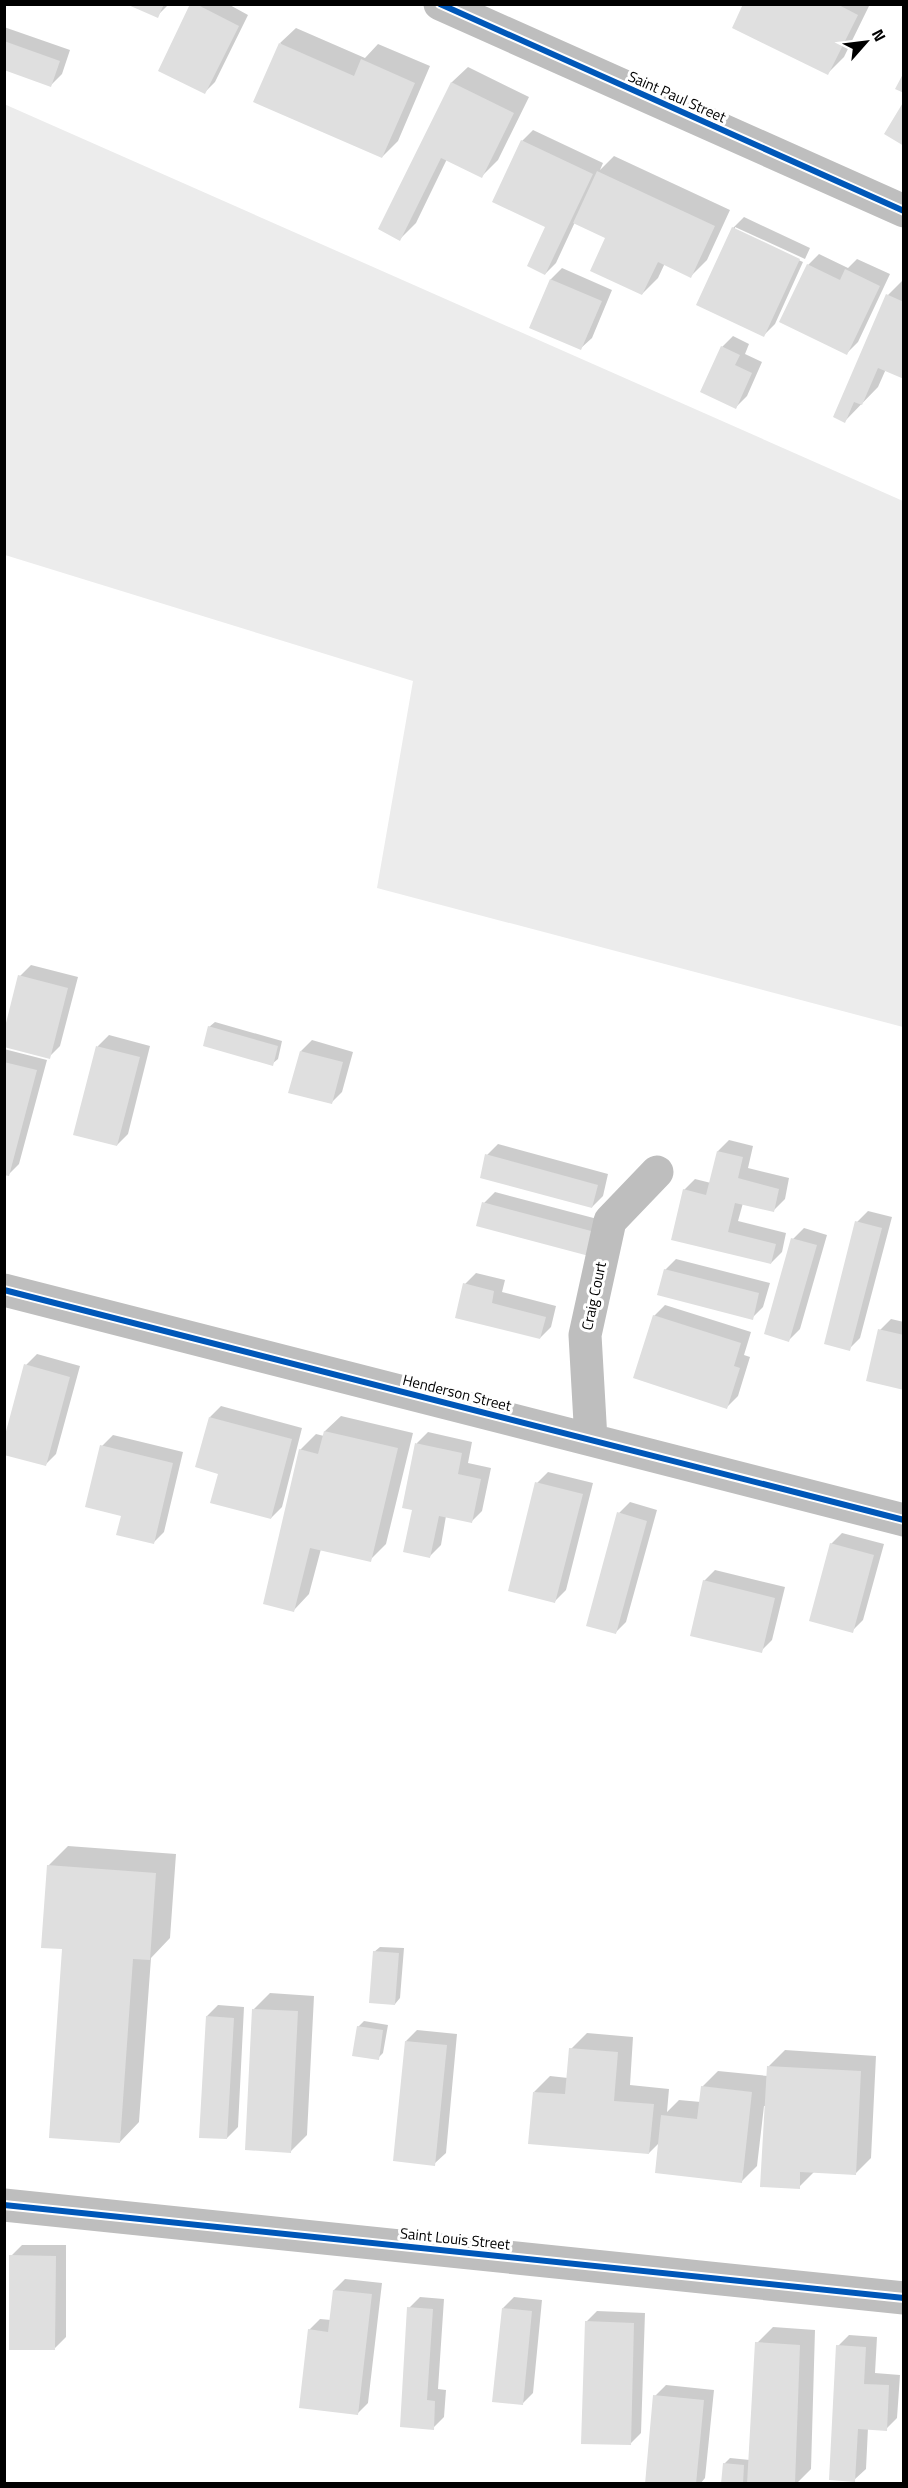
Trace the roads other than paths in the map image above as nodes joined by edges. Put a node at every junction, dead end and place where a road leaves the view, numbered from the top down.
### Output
1 (440, 4) edge
2 (903, 211) edge
3 (657, 1172) dead end
4 (4, 1290) edge
5 (591, 1440) junction
6 (903, 1520) edge
7 (4, 2205) edge
8 (903, 2298) edge

1 - 2 street, Saint Paul Street
3 - 5 street, Craig Court
4 - 5 street, Henderson Street
5 - 6 street, Henderson Street
7 - 8 street, Saint Louis Street

